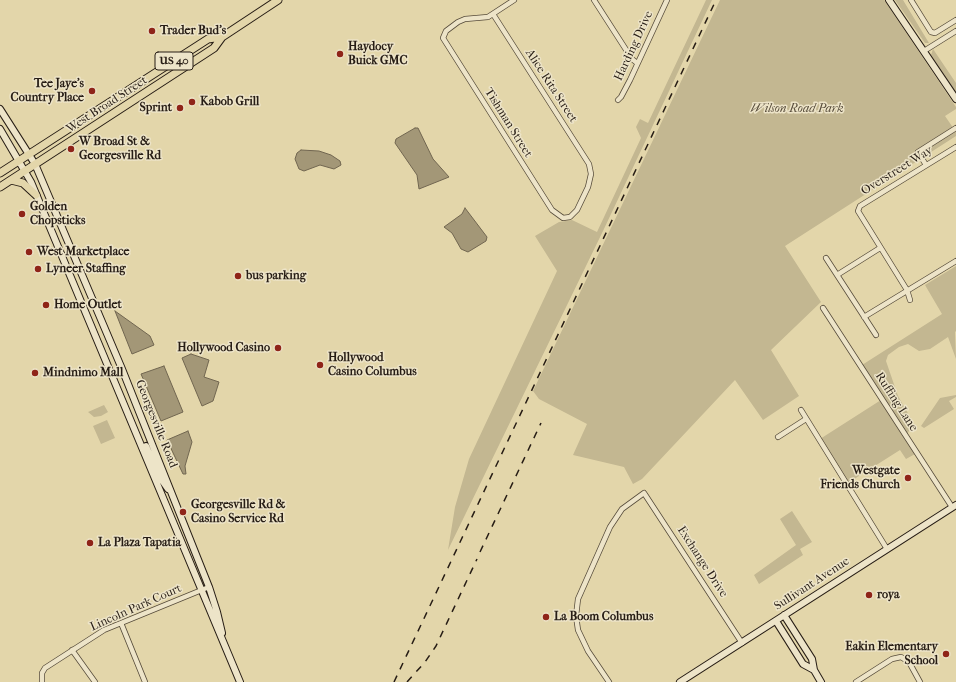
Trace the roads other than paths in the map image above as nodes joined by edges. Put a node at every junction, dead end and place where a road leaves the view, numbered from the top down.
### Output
1 (278, 0) edge
2 (514, 0) edge
3 (594, 0) edge
4 (667, 0) edge
5 (889, 0) edge
6 (911, 0) edge
7 (493, 14) junction
8 (956, 20) edge
9 (956, 31) edge
10 (222, 37) junction
11 (924, 51) junction
12 (637, 63) junction
13 (956, 99) edge
14 (618, 100) dead end
15 (0, 109) edge
16 (956, 128) edge
17 (0, 129) edge
18 (956, 147) edge
19 (29, 155) junction
20 (20, 160) junction
21 (35, 164) junction
22 (926, 165) junction
23 (25, 170) junction
24 (0, 173) edge
25 (11, 180) junction
26 (0, 187) edge
27 (36, 195) junction
28 (563, 218) joint
29 (880, 248) junction
30 (826, 258) dead end
31 (956, 261) edge
32 (837, 275) junction
33 (907, 290) junction
34 (910, 300) dead end
35 (823, 308) dead end
36 (864, 317) junction
37 (876, 335) dead end
38 (801, 410) dead end
39 (806, 418) junction
40 (778, 437) dead end
41 (138, 438) junction
42 (175, 500) junction
43 (954, 506) edge
44 (887, 549) junction
45 (209, 587) junction
46 (201, 591) junction
47 (784, 615) junction
48 (776, 621) junction
49 (121, 623) junction
50 (223, 640) junction
51 (742, 643) junction
52 (72, 650) junction
53 (814, 670) junction
54 (42, 682) edge
55 (95, 682) edge
56 (145, 682) edge
57 (240, 682) edge
58 (609, 682) edge
59 (680, 682) edge
60 (821, 682) edge
61 (856, 682) edge
62 (920, 682) edge

1 - 10 main road, West Broad Street / US 40
2 - 7 street
3 - 12 street
4 - 12 street, Harding Drive
5 - 11 main road
6 - 8 street
7 - 28 street, Alice Rita Street
7 - 28 street, Tishman Street
9 - 11 street
10 - 19 main road, West Broad Street / US 40
10 - 21 main road, West Broad Street / US 40
11 - 13 main road
12 - 14 street, Harding Drive
15 - 19 main road, Georgesville Road
16 - 22 street
17 - 20 main road, Georgesville Road
18 - 22 street, Overstreet Way
19 - 20 main road, West Broad Street / US 40
19 - 21 main road, Georgesville Road
20 - 23 main road, Georgesville Road
20 - 24 main road, West Broad Street / US 40
21 - 23 main road, West Broad Street / US 40
21 - 42 main road, Georgesville Road
22 - 29 street, Overstreet Way
23 - 25 main road, West Broad Street / US 40
23 - 27 main road, Georgesville Road
25 - 26 main road, West Broad Street / US 40
25 - 27 main road
27 - 41 main road, Georgesville Road
29 - 32 street
29 - 33 street, Overstreet Way
30 - 32 street
31 - 33 street
32 - 36 street
33 - 34 street, Overstreet Way
33 - 36 street
35 - 43 street, Ruffing Lane
36 - 37 street
38 - 39 street
39 - 40 street
39 - 44 street
41 - 42 main road
41 - 46 main road, Georgesville Road
42 - 45 main road, Georgesville Road
43 - 44 main road, Sullivant Avenue
44 - 47 main road, Sullivant Avenue
45 - 46 street, Lincoln Park Court
45 - 50 main road, Georgesville Road
46 - 49 street, Lincoln Park Court
46 - 50 main road, Georgesville Road
47 - 48 main road, Sullivant Avenue
47 - 53 main road
48 - 51 main road, Sullivant Avenue
48 - 53 main road
49 - 52 street, Lincoln Park Court
49 - 56 street
50 - 57 main road, Georgesville Road
51 - 58 street, Exchange Drive
51 - 59 main road, Sullivant Avenue
52 - 54 street, Lincoln Park Court
52 - 55 street
53 - 60 main road
61 - 62 street

